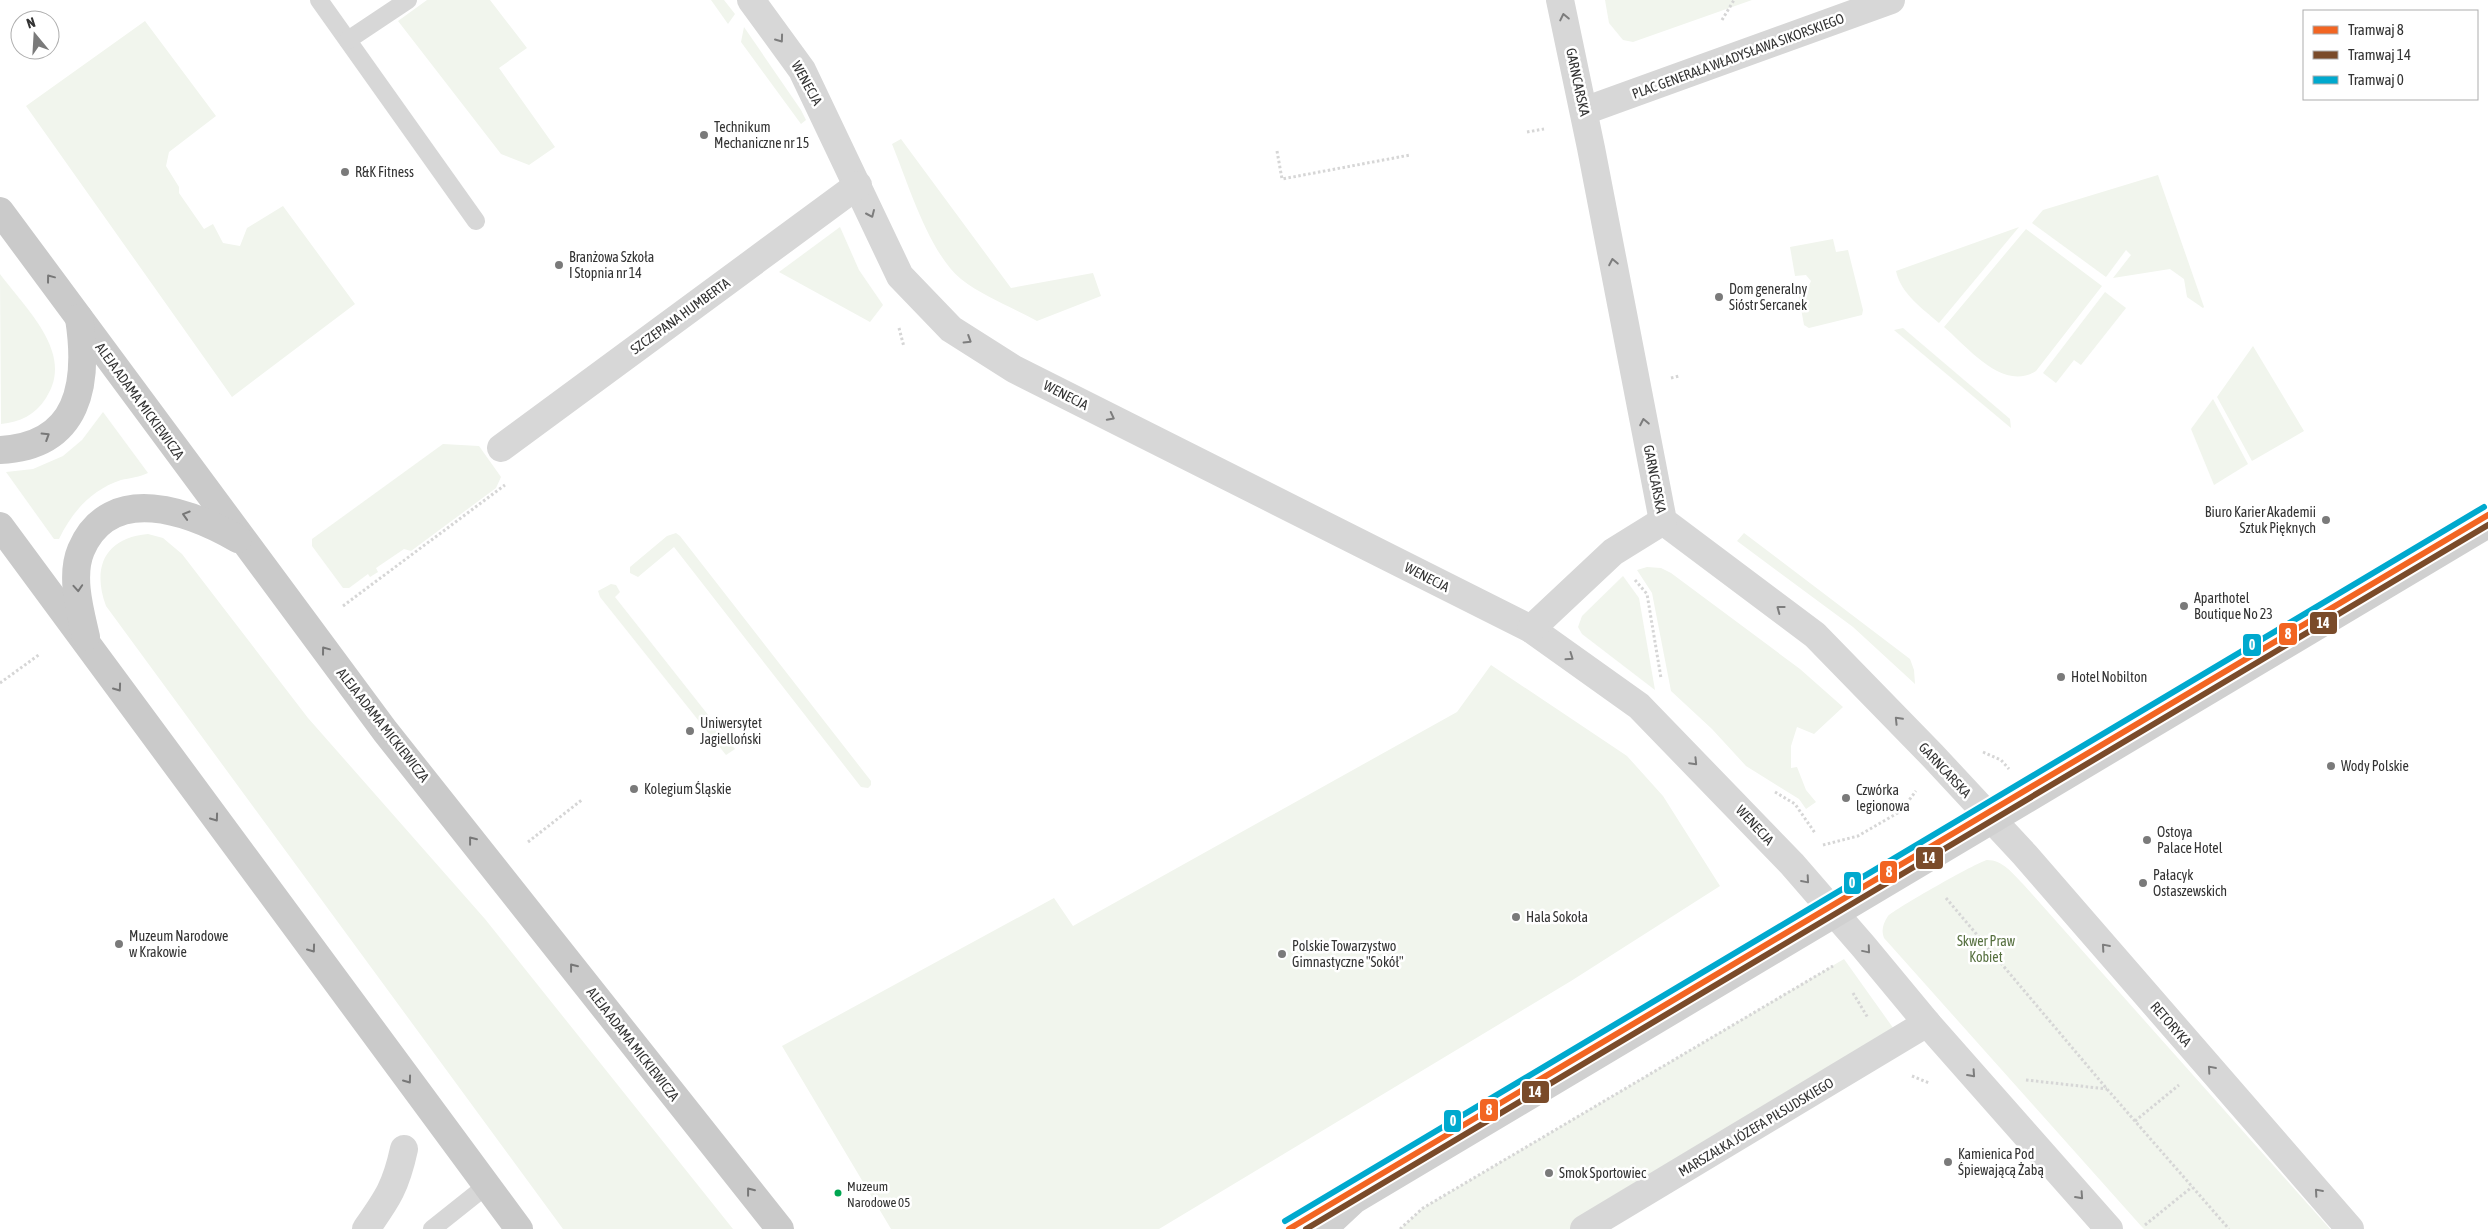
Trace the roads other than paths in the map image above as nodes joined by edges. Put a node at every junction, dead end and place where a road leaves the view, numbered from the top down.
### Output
1 (319, 0) edge
2 (408, 0) edge
3 (751, 0) edge
4 (1560, 0) edge
5 (1891, 0) edge
6 (348, 40) junction
7 (1584, 111) junction
8 (858, 185) junction
9 (0, 211) edge
10 (476, 221) dead end
11 (79, 317) junction
12 (501, 448) dead end
13 (0, 450) edge
14 (1663, 521) junction
15 (2488, 524) edge
16 (0, 526) edge
17 (246, 544) junction
18 (1531, 629) junction
19 (90, 648) junction
20 (1991, 820) junction
21 (1835, 913) junction
22 (1927, 1023) junction
23 (404, 1149) dead end
24 (486, 1186) junction
25 (366, 1229) edge
26 (432, 1229) edge
27 (519, 1229) edge
28 (780, 1229) edge
29 (1323, 1229) edge
30 (1584, 1229) edge
31 (2109, 1229) edge
32 (2350, 1229) edge

1 - 6 lane
2 - 6 lane
3 -> 8 street, WENECJA
7 -> 4 street, GARNCARSKA
5 - 7 street, PLAC GENERAŁA WŁADYSŁAWA SIKORSKIEGO
6 - 10 lane
14 -> 7 street, GARNCARSKA
8 - 12 street, SZCZEPANA HUMBERTA
8 -> 18 street, WENECJA
11 -> 9 main road, ALEJA ADAMA MICKIEWICZA
13 -> 11 main road
11 - 17 main road, ALEJA ADAMA MICKIEWICZA
14 - 18 street
20 -> 14 street, GARNCARSKA
15 - 20 street
16 - 19 main road
17 -> 19 main road
28 -> 17 main road, ALEJA ADAMA MICKIEWICZA
18 -> 21 street, WENECJA
19 -> 24 main road
20 - 21 street
32 -> 20 street, RETORYKA
21 -> 22 street
21 - 29 street
22 - 30 street, MARSZAŁKA JÓZEFA PIŁSUDSKIEGO
22 -> 31 street
23 - 25 street
24 - 26 lane
24 - 27 main road

